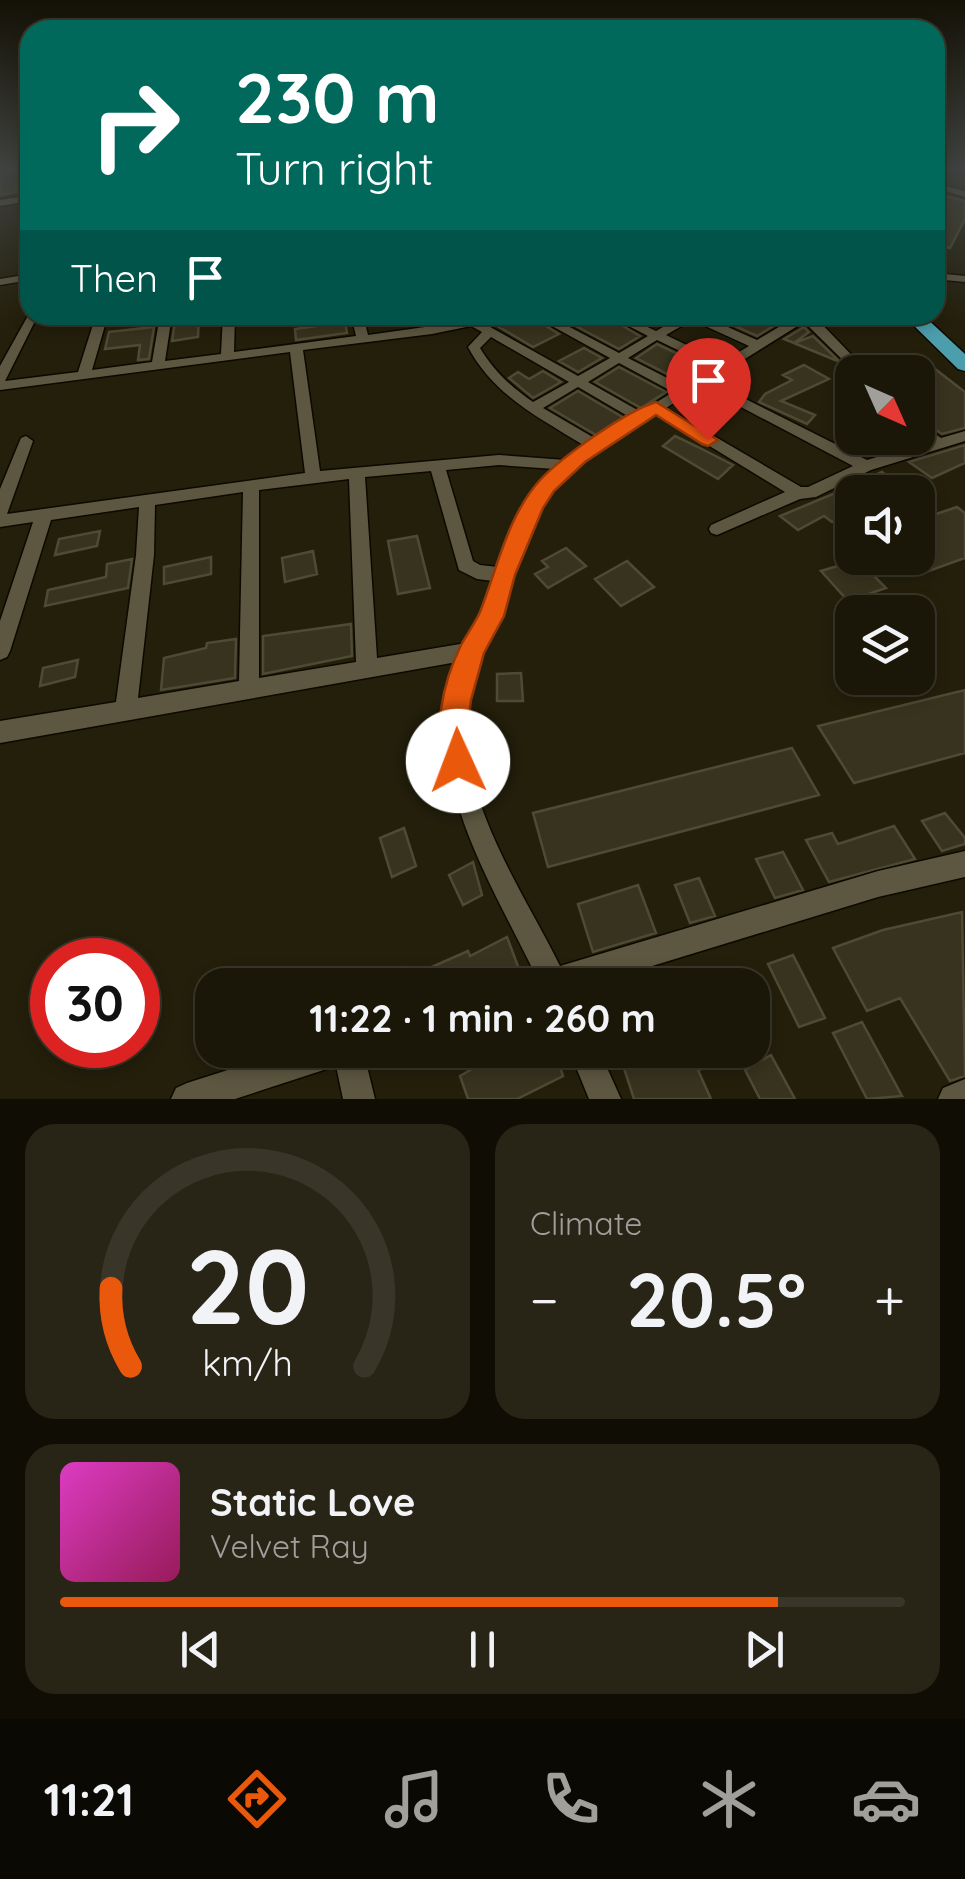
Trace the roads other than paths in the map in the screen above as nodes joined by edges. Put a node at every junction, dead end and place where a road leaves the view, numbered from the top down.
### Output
1 (27, 325) edge
2 (99, 325) edge
3 (164, 325) edge
4 (229, 325) edge
5 (360, 325) edge
6 (422, 325) edge
7 (458, 325) edge
8 (480, 325) edge
9 (557, 325) edge
10 (633, 325) edge
11 (674, 325) edge
12 (713, 325) edge
13 (784, 325) edge
14 (804, 325) edge
15 (923, 325) edge
16 (424, 331) junction
17 (490, 331) junction
18 (656, 336) junction
19 (363, 339) junction
20 (755, 344) junction
21 (296, 348) junction
22 (841, 355) edge
23 (227, 357) junction
24 (620, 358) junction
25 (965, 365) edge
26 (158, 366) junction
27 (721, 366) junction
28 (84, 375) junction
29 (0, 382) edge
30 (578, 382) junction
31 (691, 385) junction
32 (536, 407) junction
33 (648, 412) junction
34 (965, 436) edge
35 (26, 441) dead end
36 (936, 444) joint
37 (596, 446) junction
38 (568, 465) junction
39 (438, 466) junction
40 (866, 466) junction
41 (356, 473) junction
42 (313, 478) junction
43 (251, 486) junction
44 (798, 493) junction
45 (148, 501) junction
46 (0, 511) edge
47 (44, 515) junction
48 (0, 522) edge
49 (717, 529) dead end
50 (503, 575) junction
51 (0, 651) edge
52 (472, 651) junction
53 (366, 669) junction
54 (249, 690) junction
55 (126, 710) junction
56 (0, 732) edge
57 (965, 864) edge
58 (544, 968) edge
59 (603, 968) edge
60 (283, 1068) edge
61 (352, 1068) edge
62 (592, 1068) edge
63 (965, 1095) edge
64 (187, 1099) edge
65 (360, 1099) edge
66 (605, 1099) edge
67 (954, 1099) edge

1 - 29 street
2 - 28 street
3 - 26 street
4 - 23 street
5 - 19 street
6 - 16 street
7 - 16 street
8 - 17 street
9 - 24 street
10 - 18 street
11 - 18 street
12 - 20 street
13 - 20 street
14 - 22 street
15 - 25 main road
16 - 19 street
17 - 30 street
17 - 32 street
18 - 24 street
18 - 27 street
19 - 21 street
20 - 27 street
21 - 23 street
21 - 42 street
23 - 26 street
24 - 30 street
24 - 31 street
26 - 28 street
27 - 31 street
28 - 29 street
30 - 32 street
30 - 33 street
31 - 33 street
31 - 40 street
32 - 37 street
33 - 37 street
33 - 44 street
34 - 36 street
35 - 46 street
36 - 40 street
37 - 38 street
38 - 39 street
38 - 50 street
39 - 41 street
39 - 50 street
40 - 44 street
41 - 42 street
41 - 53 street
42 - 43 street
43 - 45 street
43 - 54 street
44 - 49 street
45 - 47 street
45 - 55 street
47 - 48 street
47 - 51 street
50 - 52 street
52 - 53 street
52 - 58 street
53 - 54 street
54 - 55 street
55 - 56 street
57 - 59 street
60 - 64 street
61 - 65 street
62 - 66 street
63 - 67 street

